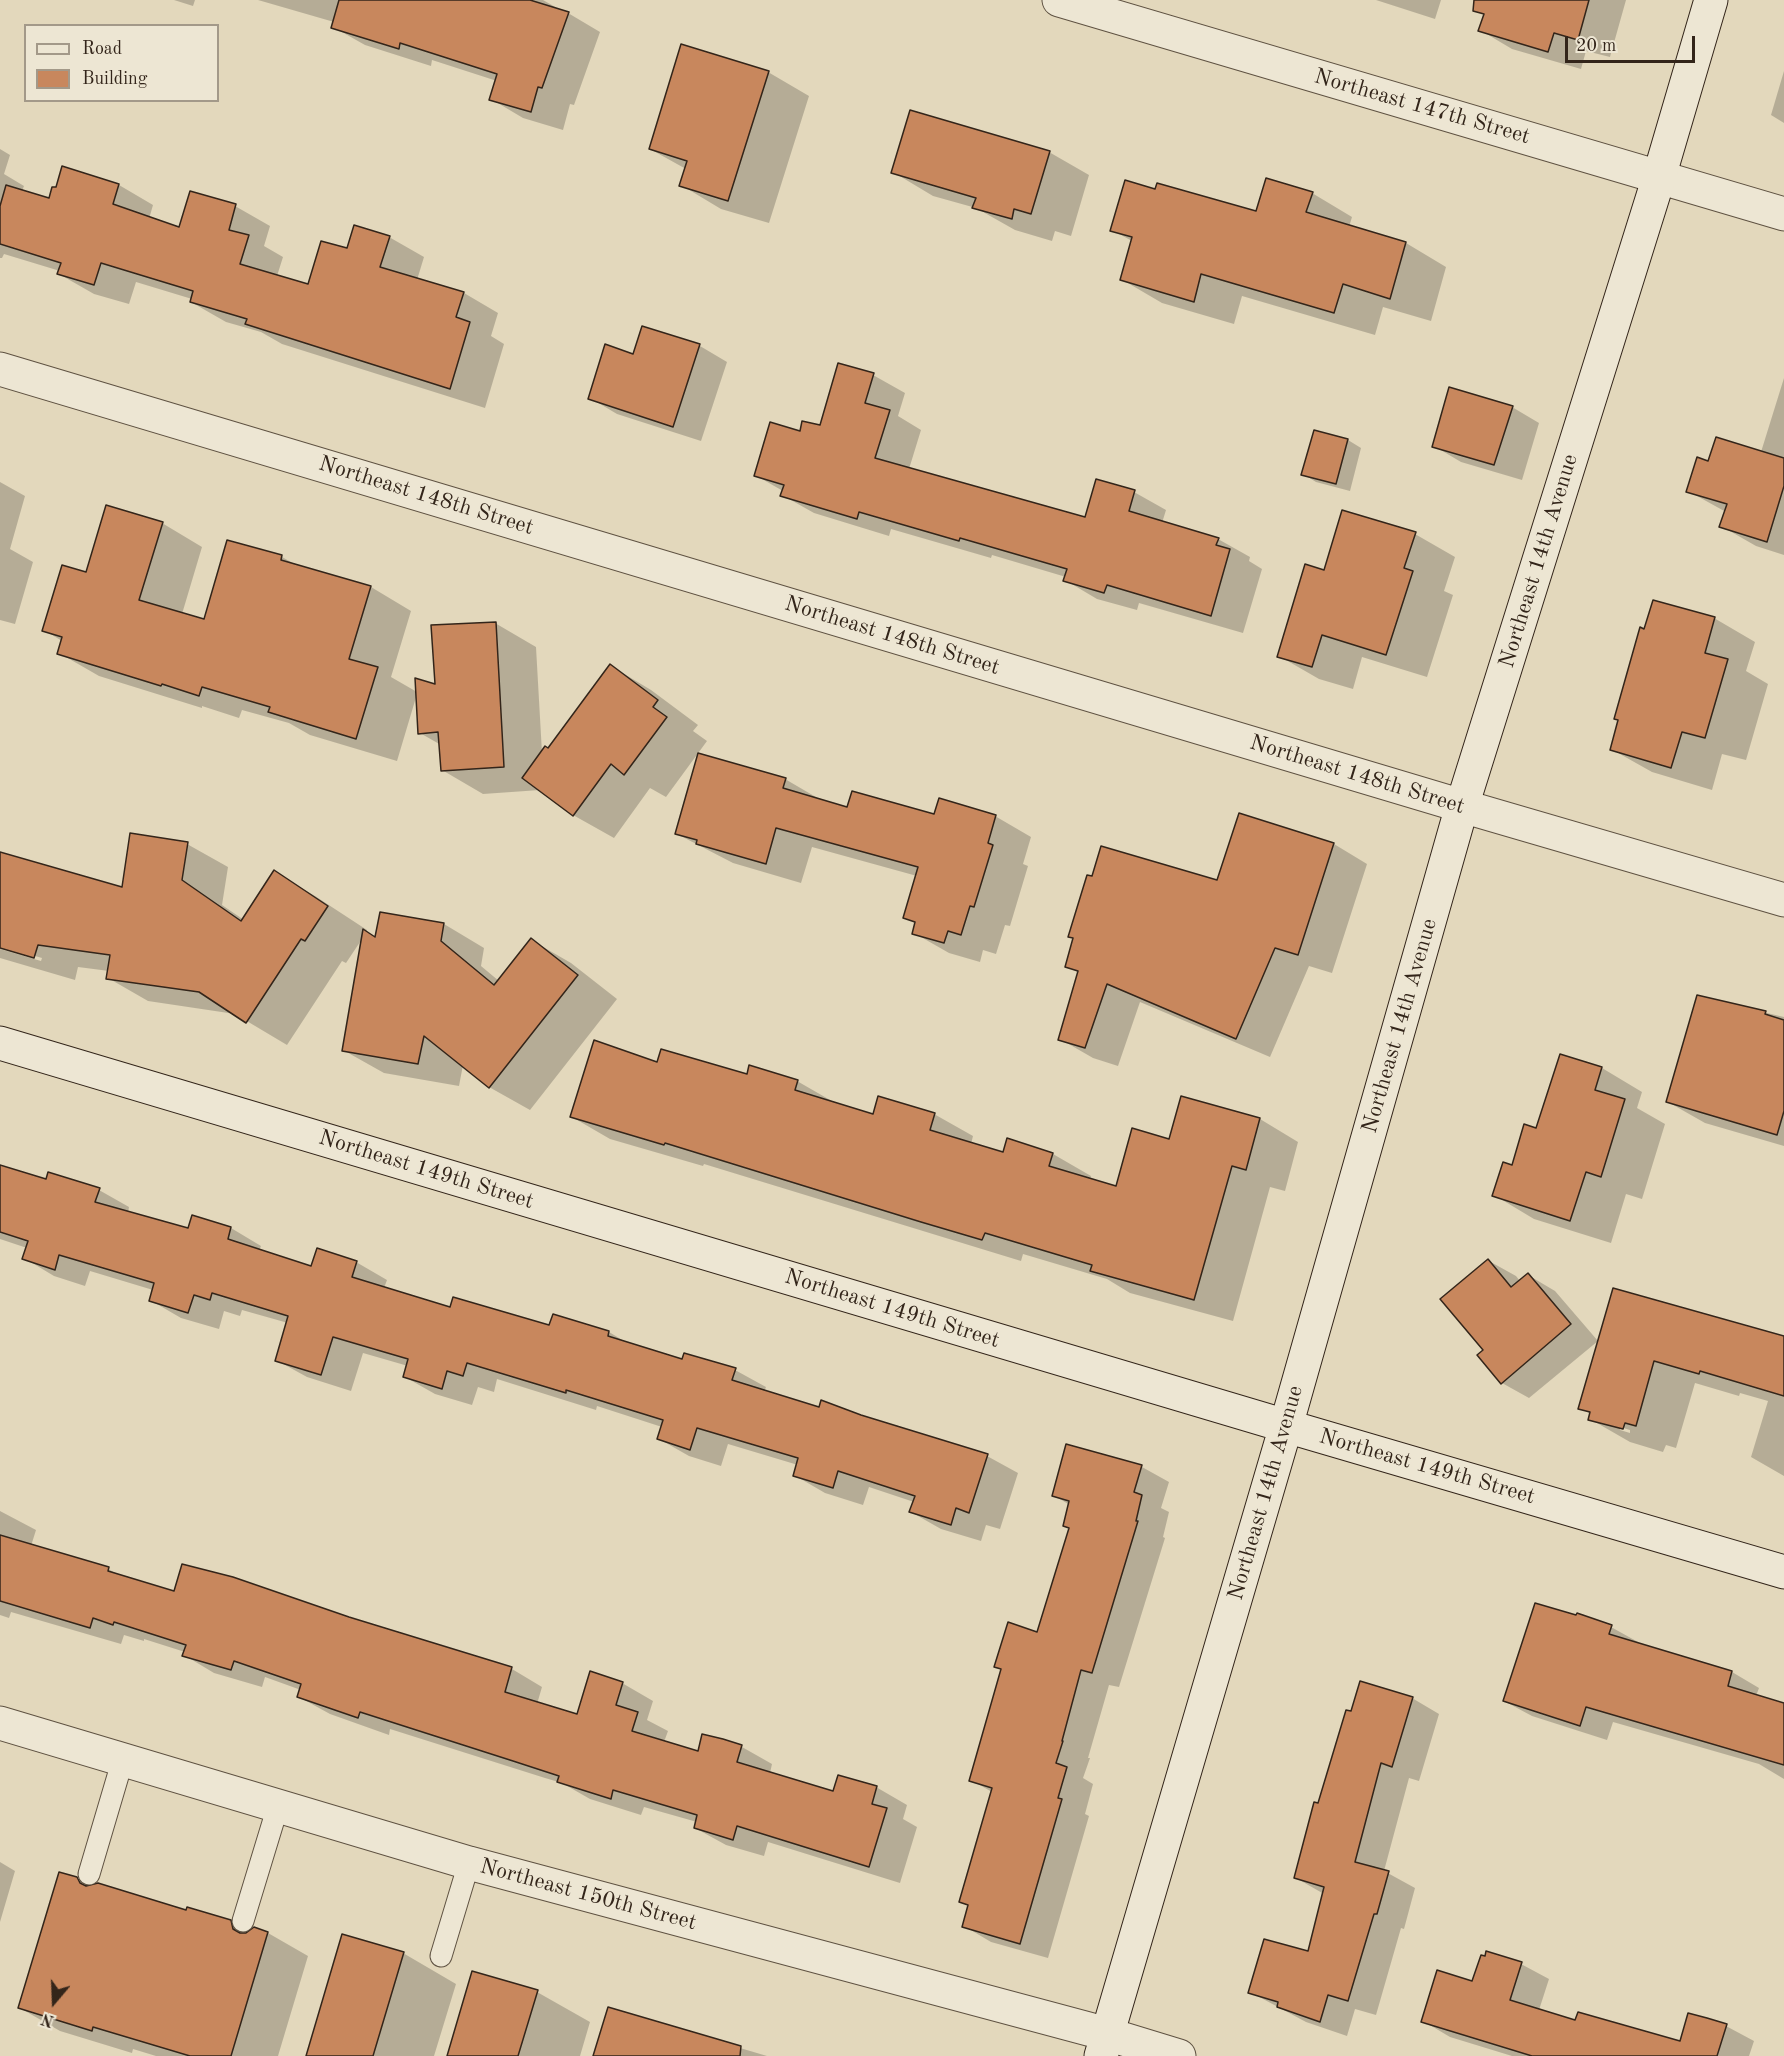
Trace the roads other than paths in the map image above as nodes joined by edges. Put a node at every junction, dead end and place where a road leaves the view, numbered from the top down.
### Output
1 (1059, 0) edge
2 (1711, 0) edge
3 (1659, 177) junction
4 (1784, 214) edge
5 (0, 369) edge
6 (1462, 807) junction
7 (1784, 900) edge
8 (0, 1042) edge
9 (1286, 1426) junction
10 (1784, 1572) edge
11 (0, 1723) edge
12 (123, 1759) junction
13 (278, 1806) junction
14 (469, 1863) junction
15 (89, 1875) dead end
16 (243, 1921) dead end
17 (441, 1956) dead end
18 (1104, 2045) edge
19 (1179, 2056) edge

1 - 3 street, Northeast 147th Street
2 - 3 street, Northeast 14th Avenue
3 - 4 street, Northeast 147th Street
3 - 6 street, Northeast 14th Avenue
5 - 6 street, Northeast 148th Street
6 - 7 street, Northeast 148th Street
6 - 9 street, Northeast 14th Avenue
8 - 9 street, Northeast 149th Street
9 - 10 street, Northeast 149th Street
9 - 18 street, Northeast 14th Avenue
11 - 12 street, Northeast 150th Street
12 - 13 street, Northeast 150th Street
12 - 15 lane
13 - 14 street, Northeast 150th Street
13 - 16 lane
14 - 17 lane
14 - 18 street, Northeast 150th Street
18 - 19 street, Northeast 150th Street

